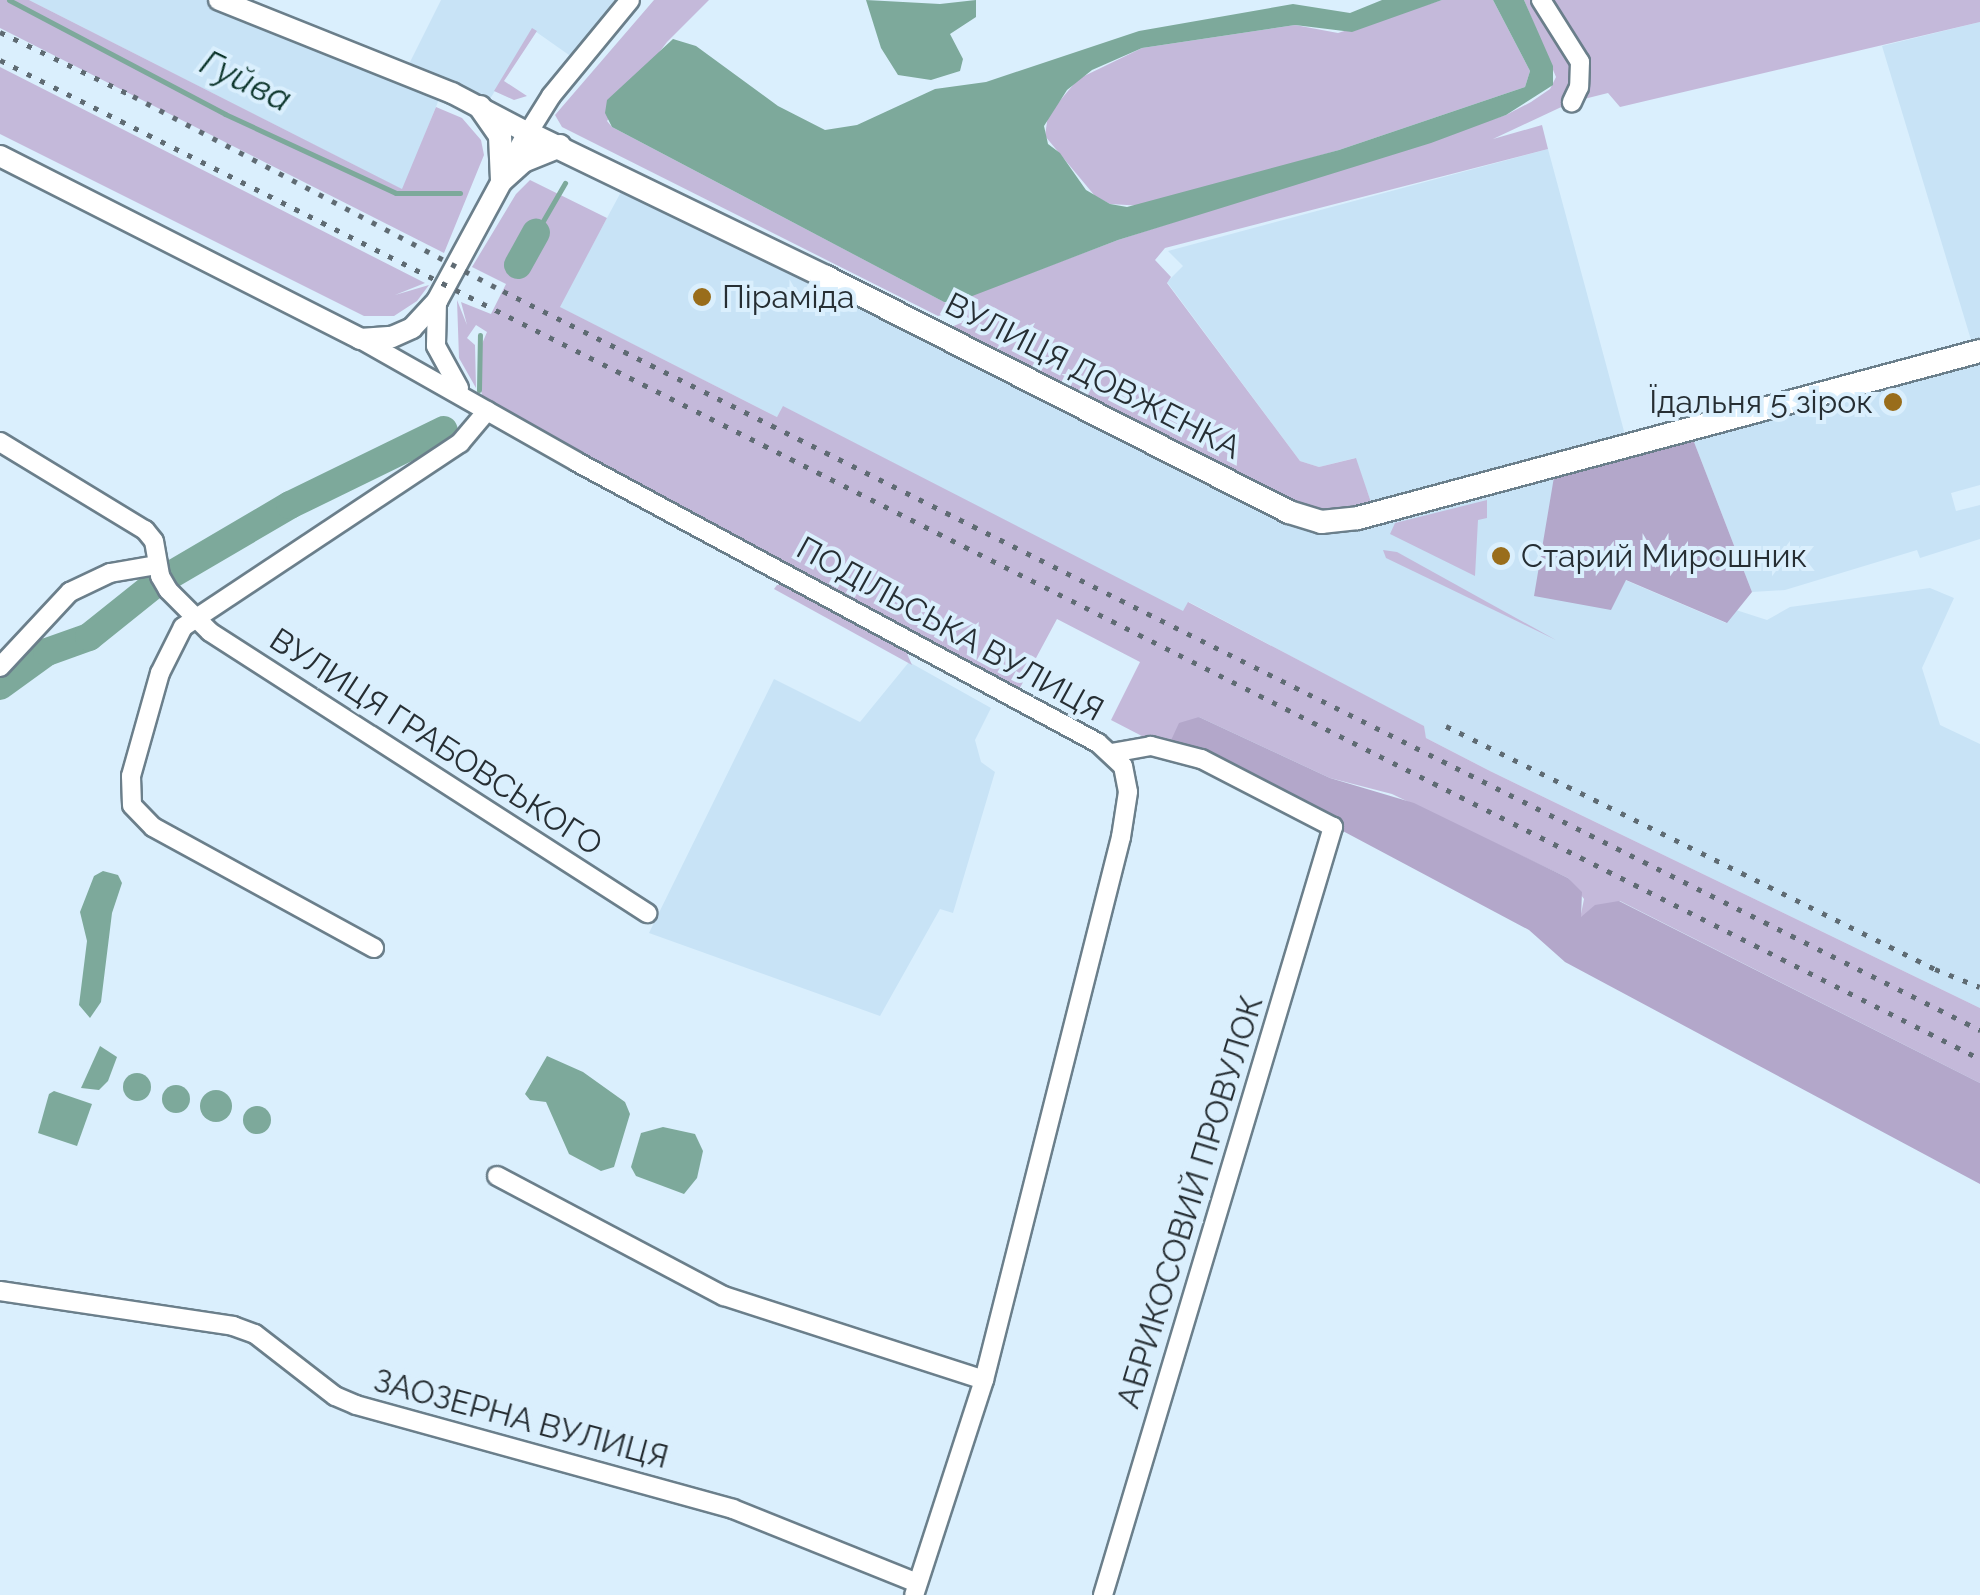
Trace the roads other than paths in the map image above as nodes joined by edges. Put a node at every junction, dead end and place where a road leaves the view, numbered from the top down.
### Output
1 (219, 0) edge
2 (630, 0) edge
3 (1541, 0) edge
4 (1572, 102) dead end
5 (480, 106) junction
6 (528, 133) junction
7 (560, 146) junction
8 (0, 156) edge
9 (502, 180) junction
10 (437, 301) junction
11 (360, 338) junction
12 (1980, 352) edge
13 (480, 407) junction
14 (0, 442) edge
15 (156, 565) junction
16 (194, 619) junction
17 (0, 667) edge
18 (1112, 753) junction
19 (647, 913) dead end
20 (374, 948) dead end
21 (497, 1176) dead end
22 (0, 1291) edge
23 (984, 1380) junction
24 (915, 1589) edge
25 (1104, 1595) edge

1 - 5 street, ВУЛИЦЯ ДОВЖЕНКА
2 - 6 street
3 - 4 street
5 - 6 street, ВУЛИЦЯ ДОВЖЕНКА
5 - 9 main road
6 - 7 main road, ВУЛИЦЯ ДОВЖЕНКА
6 - 9 street
7 - 9 main road
7 - 12 main road, ВУЛИЦЯ ДОВЖЕНКА
8 - 11 street
9 - 10 street
10 - 11 street
10 - 13 street
11 - 13 street, ПОДІЛЬСЬКА ВУЛИЦЯ
13 - 16 street
13 - 18 street, ПОДІЛЬСЬКА ВУЛИЦЯ
14 - 15 street, ВУЛИЦЯ ГРАБОВСЬКОГО
15 - 16 street, ВУЛИЦЯ ГРАБОВСЬКОГО
15 - 17 street
16 - 19 street, ВУЛИЦЯ ГРАБОВСЬКОГО
16 - 20 street
18 - 23 street, ПОДІЛЬСЬКА ВУЛИЦЯ
18 - 25 street, АБРИКОСОВИЙ ПРОВУЛОК
21 - 23 street
22 - 24 street, ЗАОЗЕРНА ВУЛИЦЯ
23 - 24 street, ПОДІЛЬСЬКА ВУЛИЦЯ

